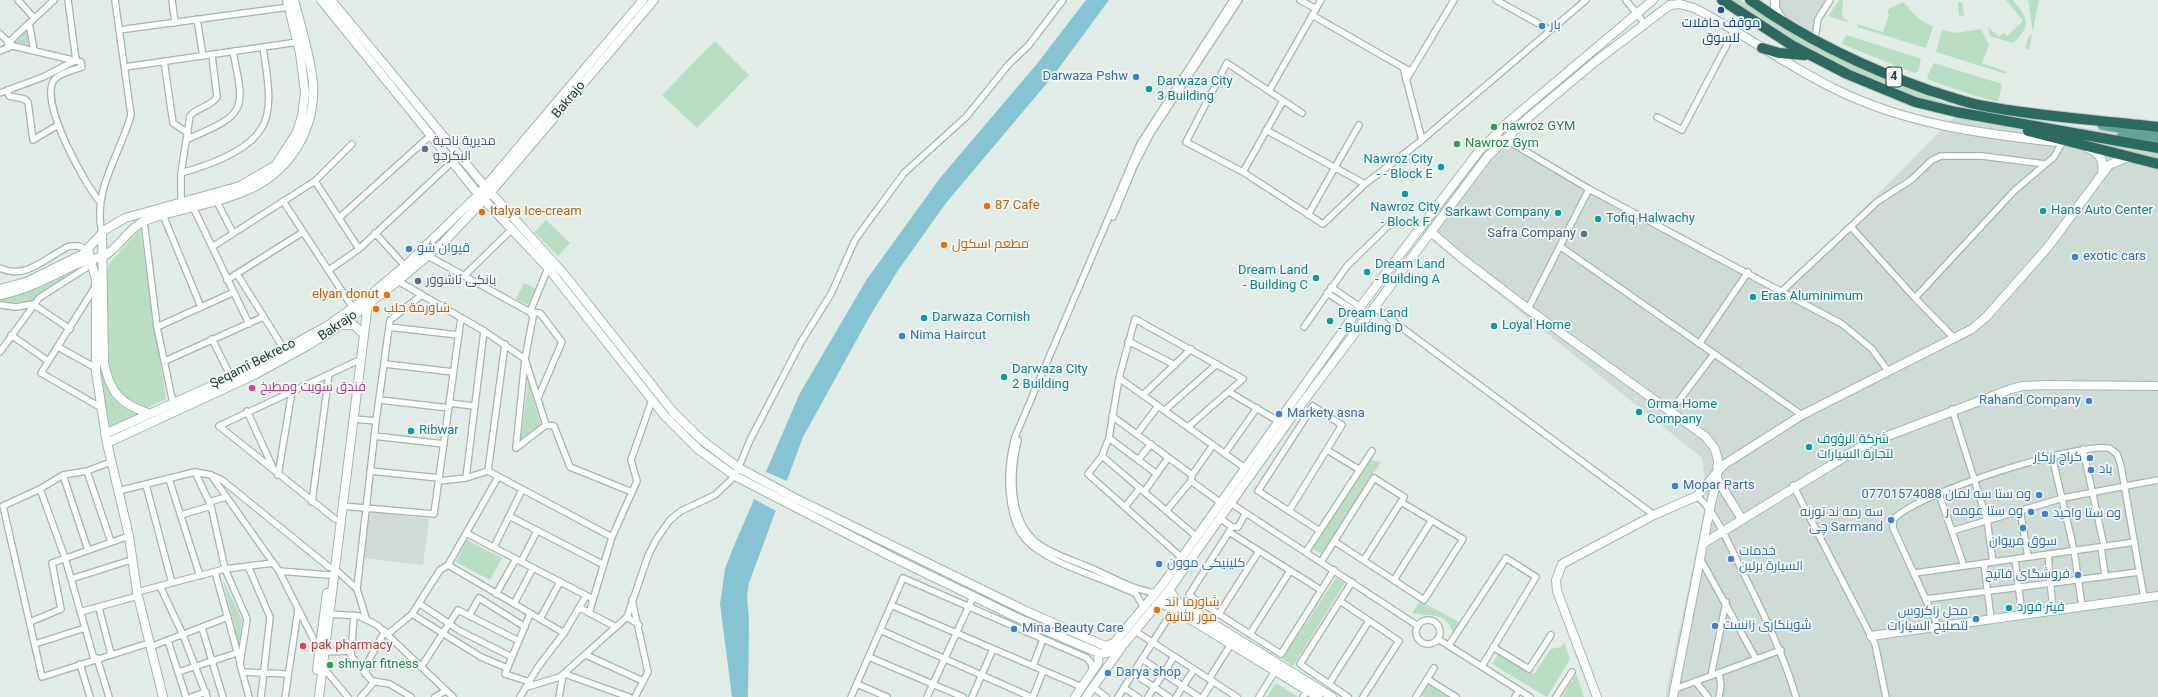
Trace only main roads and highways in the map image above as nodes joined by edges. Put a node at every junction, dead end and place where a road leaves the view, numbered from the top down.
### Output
1 (294, 0) edge
2 (321, 0) edge
3 (331, 0) edge
4 (643, 0) edge
5 (654, 0) edge
6 (1653, 0) edge
7 (1722, 0) edge
8 (1775, 0) edge
9 (1752, 2) edge
10 (288, 4) edge
11 (1776, 12) junction
12 (1782, 21) junction
13 (1762, 48) junction
14 (1813, 56) junction
15 (306, 61) junction
16 (398, 89) junction
17 (1962, 101) junction
18 (1956, 112) junction
19 (2052, 117) junction
20 (1510, 121) junction
21 (2025, 124) junction
22 (1518, 127) junction
23 (2158, 127) edge
24 (2158, 135) edge
25 (1489, 140) junction
26 (2158, 142) edge
27 (2082, 145) junction
28 (2158, 148) edge
29 (1494, 150) junction
30 (2131, 156) junction
31 (2158, 164) edge
32 (2102, 174) junction
33 (488, 189) junction
34 (481, 197) junction
35 (132, 215) junction
36 (140, 223) junction
37 (1432, 232) junction
38 (102, 233) junction
39 (88, 249) junction
40 (102, 256) junction
41 (92, 260) junction
42 (75, 265) junction
43 (96, 283) junction
44 (0, 289) edge
45 (0, 294) edge
46 (359, 307) junction
47 (341, 325) junction
48 (361, 332) junction
49 (2158, 383) edge
50 (2046, 384) junction
51 (2158, 386) edge
52 (1293, 400) junction
53 (1299, 407) junction
54 (1284, 413) junction
55 (148, 414) junction
56 (1291, 418) junction
57 (120, 428) junction
58 (123, 436) junction
59 (106, 439) junction
60 (1718, 470) junction
61 (1718, 479) junction
62 (753, 480) junction
63 (1794, 486) junction
64 (797, 503) junction
65 (1740, 516) junction
66 (1721, 530) junction
67 (1705, 539) junction
68 (331, 570) junction
69 (1163, 584) junction
70 (1168, 592) junction
71 (2158, 596) edge
72 (1159, 603) junction
73 (1176, 605) junction
74 (1026, 611) junction
75 (1022, 620) junction
76 (1871, 636) road end
77 (1124, 644) junction
78 (322, 651) junction
79 (1099, 654) junction
80 (320, 664) junction
81 (1674, 693) edge
82 (1305, 694) edge
83 (1596, 695) edge
84 (163, 697) edge
85 (314, 697) edge
86 (319, 697) edge
87 (1075, 697) edge
88 (1086, 697) edge
89 (1318, 697) edge
90 (1332, 697) edge

1 - 15 main road
2 - 16 main road
3 - 16 main road
4 - 33 main road
5 - 33 main road, Bakrajo
6 - 20 main road
7 - 14 highway, 4
8 - 11 main road
9 - 11 highway
9 - 12 highway, 4
10 - 15 main road
11 - 12 main road
11 - 17 highway
12 - 17 highway, 4
13 - 14 highway
13 - 22 main road
13 - 27 main road
14 - 18 highway, 4
15 - 35 main road
15 - 36 main road
16 - 33 main road
16 - 34 main road
17 - 19 highway, 4
18 - 21 highway
18 - 27 highway
19 - 23 highway, 4
19 - 24 main road
20 - 22 main road
20 - 25 main road
21 - 26 main road
21 - 28 highway
22 - 29 main road
25 - 29 main road
25 - 52 main road
27 - 30 highway
27 - 32 main road
29 - 37 main road
30 - 31 highway
30 - 32 main road
32 - 60 main road
33 - 34 main road, Bakrajo
33 - 62 main road
34 - 46 main road, Şeqamî Bekreco
34 - 46 main road, Bakrajo
34 - 62 main road
35 - 36 main road
35 - 38 main road
36 - 40 main road
37 - 53 main road
37 - 60 main road
38 - 39 main road
38 - 40 main road
39 - 41 main road
39 - 44 main road
40 - 41 main road
40 - 55 main road
41 - 42 main road
41 - 43 main road
42 - 43 main road
42 - 45 main road
43 - 59 main road
46 - 47 main road, Bakrajo
46 - 48 main road
46 - 55 main road, Şeqamî Bekreco
46 - 68 main road
47 - 48 main road
47 - 58 main road, Bakrajo
48 - 68 main road
49 - 50 main road
50 - 51 main road
50 - 63 main road
52 - 53 main road
52 - 54 main road
53 - 56 main road
54 - 56 main road
54 - 69 main road
55 - 57 main road, Şeqamî Bekreco
56 - 70 main road
57 - 58 main road
57 - 59 main road, Şeqamî Bekreco
58 - 59 main road, Bakrajo
59 - 84 main road
60 - 61 main road
60 - 83 main road
61 - 65 main road
61 - 67 main road
62 - 64 main road
63 - 65 main road
63 - 66 main road
64 - 74 main road
64 - 75 main road
65 - 66 main road
66 - 67 main road
67 - 81 main road
68 - 78 main road
68 - 78 main road
69 - 70 main road
69 - 74 main road
70 - 72 main road
70 - 73 main road
71 - 76 main road
72 - 73 main road
72 - 77 main road
73 - 82 main road
73 - 90 main road
74 - 75 main road
75 - 79 main road
77 - 79 main road
77 - 88 main road
78 - 80 main road
79 - 87 main road
80 - 85 main road
80 - 86 main road
82 - 89 main road

